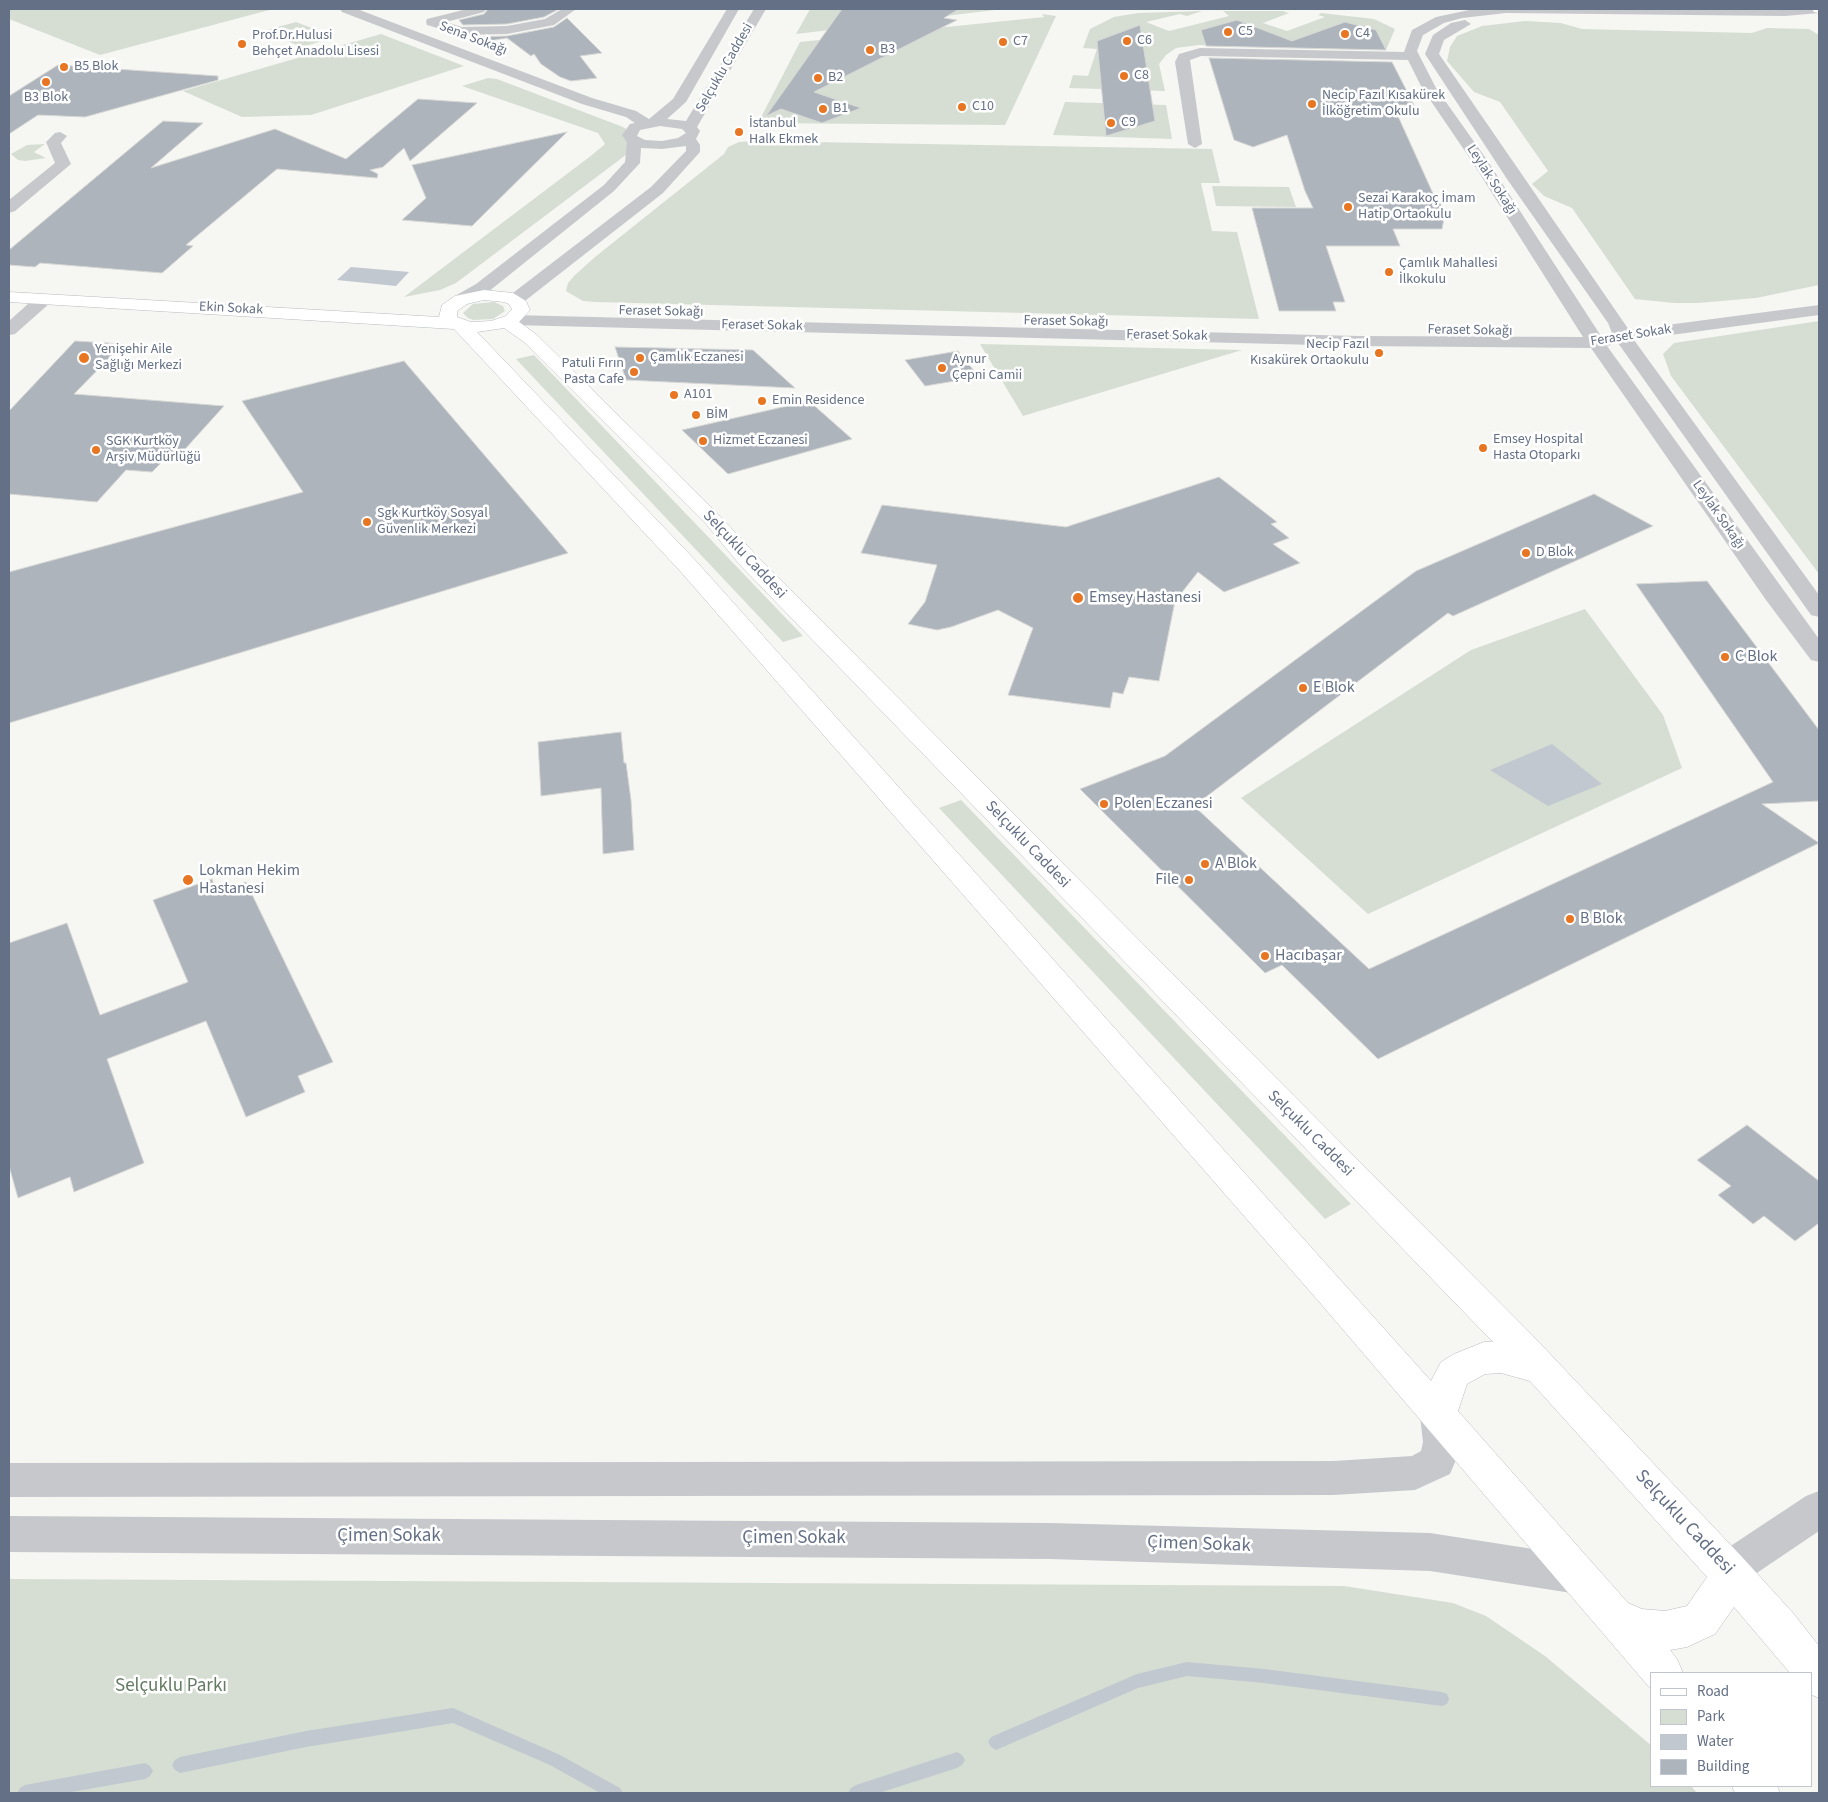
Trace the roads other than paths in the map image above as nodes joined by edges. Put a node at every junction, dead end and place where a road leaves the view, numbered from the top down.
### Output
1 (346, 9) edge
2 (480, 9) edge
3 (570, 9) edge
4 (733, 9) edge
5 (760, 9) edge
6 (1506, 9) edge
7 (1819, 9) edge
8 (432, 22) junction
9 (1819, 25) edge
10 (404, 30) junction
11 (1412, 56) junction
12 (587, 101) junction
13 (651, 123) junction
14 (690, 133) junction
15 (60, 136) dead end
16 (631, 138) junction
17 (1195, 144) dead end
18 (9, 208) edge
19 (44, 294) junction
20 (1819, 297) edge
21 (12, 298) edge
22 (1819, 310) edge
23 (514, 312) junction
24 (457, 313) junction
25 (9, 330) edge
26 (1620, 330) junction
27 (1592, 337) junction
28 (1819, 610) edge
29 (1819, 655) edge
30 (1543, 1371) junction
31 (1438, 1416) junction
32 (9, 1480) edge
33 (1819, 1510) edge
34 (9, 1534) edge
35 (1728, 1570) junction
36 (1578, 1575) junction
37 (1613, 1616) junction
38 (1662, 1672) edge
39 (1819, 1678) edge

1 - 10 street, Sena Sokağı
2 - 8 street
3 - 8 street
4 - 13 street, Selçuklu Caddesi
5 - 14 street, Selçuklu Caddesi
6 - 7 street
6 - 11 street
8 - 10 street
9 - 26 street, Leylak Sokağı
10 - 12 street, Sena Sokağı
11 - 17 street
11 - 27 street, Leylak Sokağı
12 - 13 street
12 - 16 street
13 - 14 street
13 - 16 street, Selçuklu Caddesi
14 - 16 street
14 - 23 street, Selçuklu Caddesi
15 - 18 street
16 - 24 street
19 - 21 main road, Ekin Sokak
19 - 24 main road, Ekin Sokak
19 - 25 street
20 - 26 street
22 - 26 street, Feraset Sokak
23 - 24 main road
23 - 24 main road
23 - 27 street, Feraset Sokak
23 - 30 main road, Selçuklu Caddesi
24 - 31 main road
26 - 27 street, Feraset Sokak
26 - 28 street, Leylak Sokağı
27 - 29 street, Leylak Sokağı
30 - 31 main road, Selçuklu Caddesi
30 - 35 main road, Selçuklu Caddesi
31 - 32 street
31 - 36 main road
33 - 35 street
34 - 36 street, Çimen Sokak
35 - 37 main road
35 - 39 main road, Selçuklu Caddesi
36 - 37 main road
37 - 38 main road

